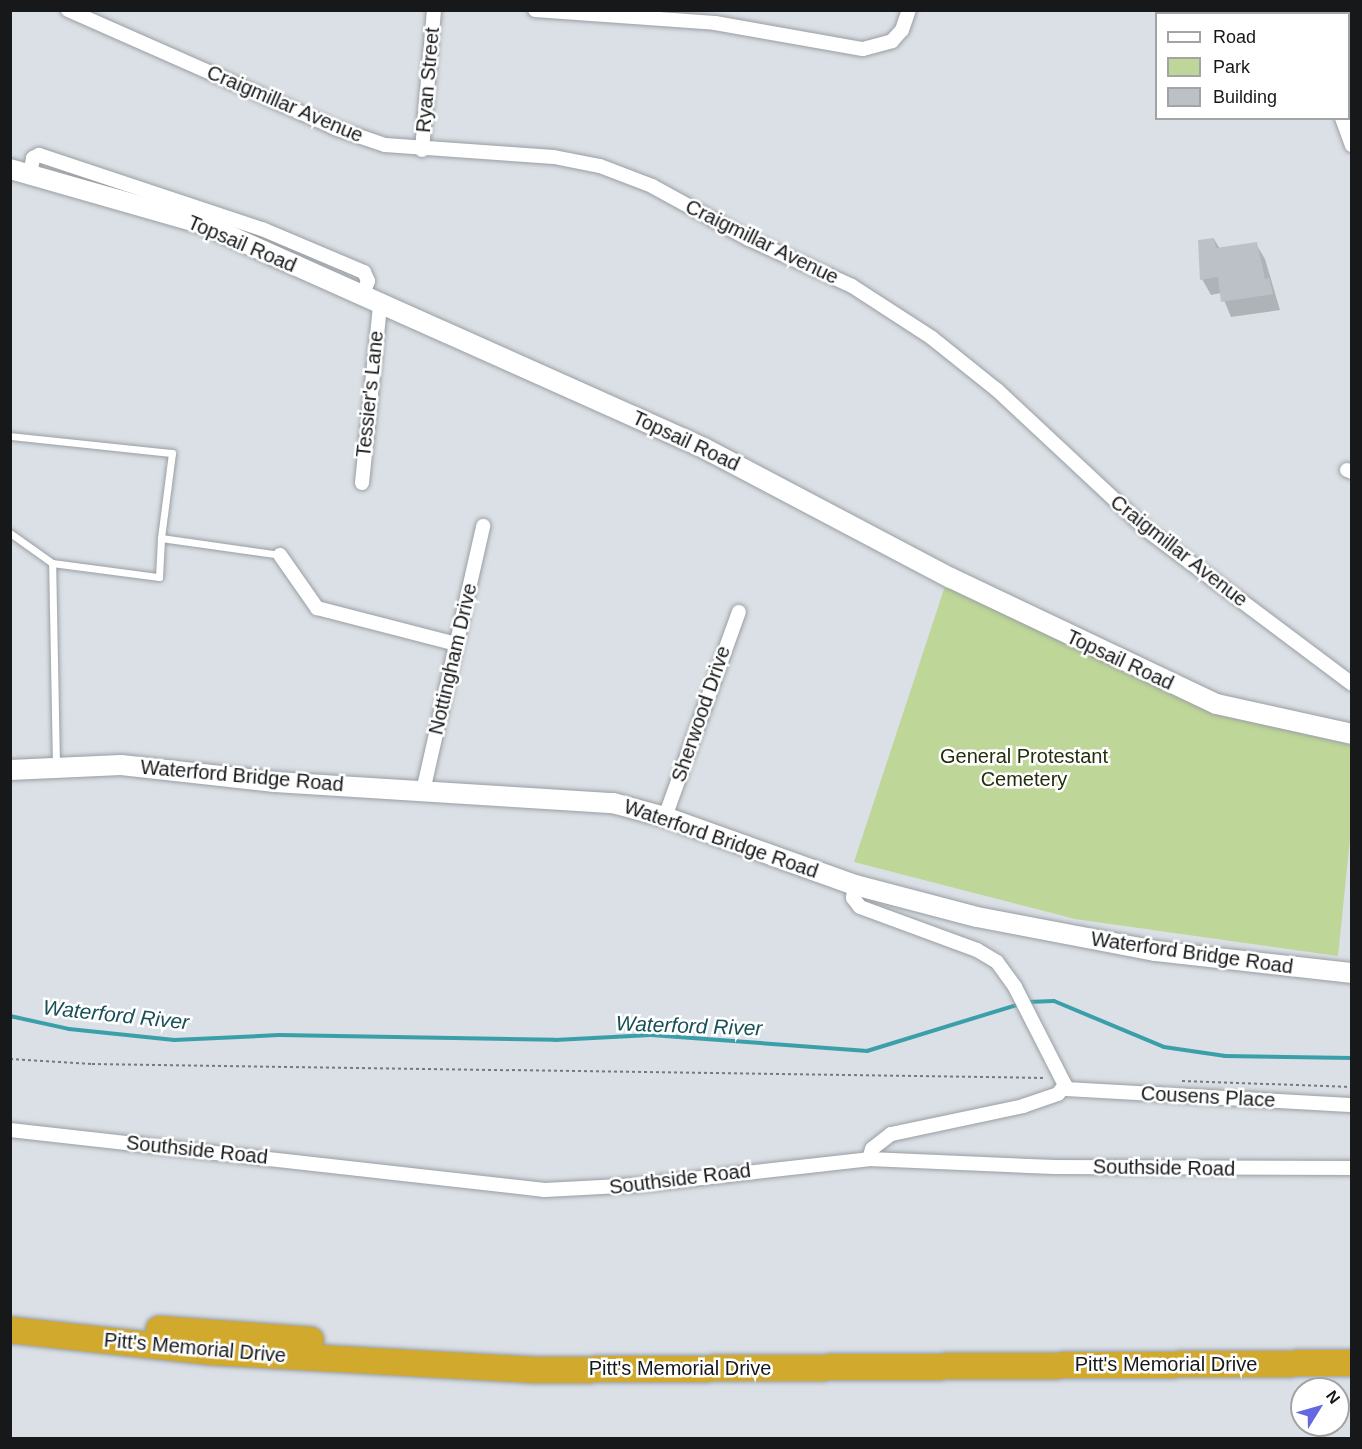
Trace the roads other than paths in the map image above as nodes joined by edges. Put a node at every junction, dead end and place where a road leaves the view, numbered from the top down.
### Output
1 (68, 10) edge
2 (434, 10) edge
3 (535, 10) edge
4 (909, 10) edge
5 (1343, 120) edge
6 (1352, 145) edge
7 (422, 150) junction
8 (10, 169) edge
9 (380, 306) junction
10 (10, 436) edge
11 (362, 483) dead end
12 (483, 526) dead end
13 (10, 533) edge
14 (161, 538) junction
15 (280, 555) joint
16 (52, 563) junction
17 (739, 612) dead end
18 (456, 644) junction
19 (1352, 684) edge
20 (1352, 734) edge
21 (56, 767) junction
22 (10, 770) edge
23 (423, 791) junction
24 (665, 817) junction
25 (855, 885) junction
26 (1352, 973) edge
27 (1064, 1089) junction
28 (1352, 1105) edge
29 (10, 1130) edge
30 (869, 1159) junction
31 (1352, 1168) edge
32 (10, 1315) edge
33 (10, 1330) edge
34 (1352, 1345) edge
35 (1352, 1363) edge

1 - 7 street, Craigmillar Avenue
2 - 7 street, Ryan Street
3 - 4 street
5 - 6 street
7 - 19 street, Craigmillar Avenue
8 - 9 street, Topsail Road
9 - 11 street, Tessier's Lane
9 - 20 street, Topsail Road
10 - 14 lane
12 - 18 street, Nottingham Drive
13 - 16 lane
14 - 15 lane
14 - 16 lane
15 - 18 street
16 - 21 lane
17 - 24 street, Sherwood Drive
18 - 23 street, Nottingham Drive
21 - 22 street, Waterford Bridge Road
21 - 23 street, Waterford Bridge Road
23 - 24 street, Waterford Bridge Road
24 - 25 street, Waterford Bridge Road
25 - 26 street, Waterford Bridge Road
25 - 27 street
27 - 28 street, Cousens Place
27 - 30 street
29 - 30 street, Southside Road
30 - 31 street, Southside Road
32 - 34 highway, Pitt's Memorial Drive
33 - 35 highway, Pitt's Memorial Drive

